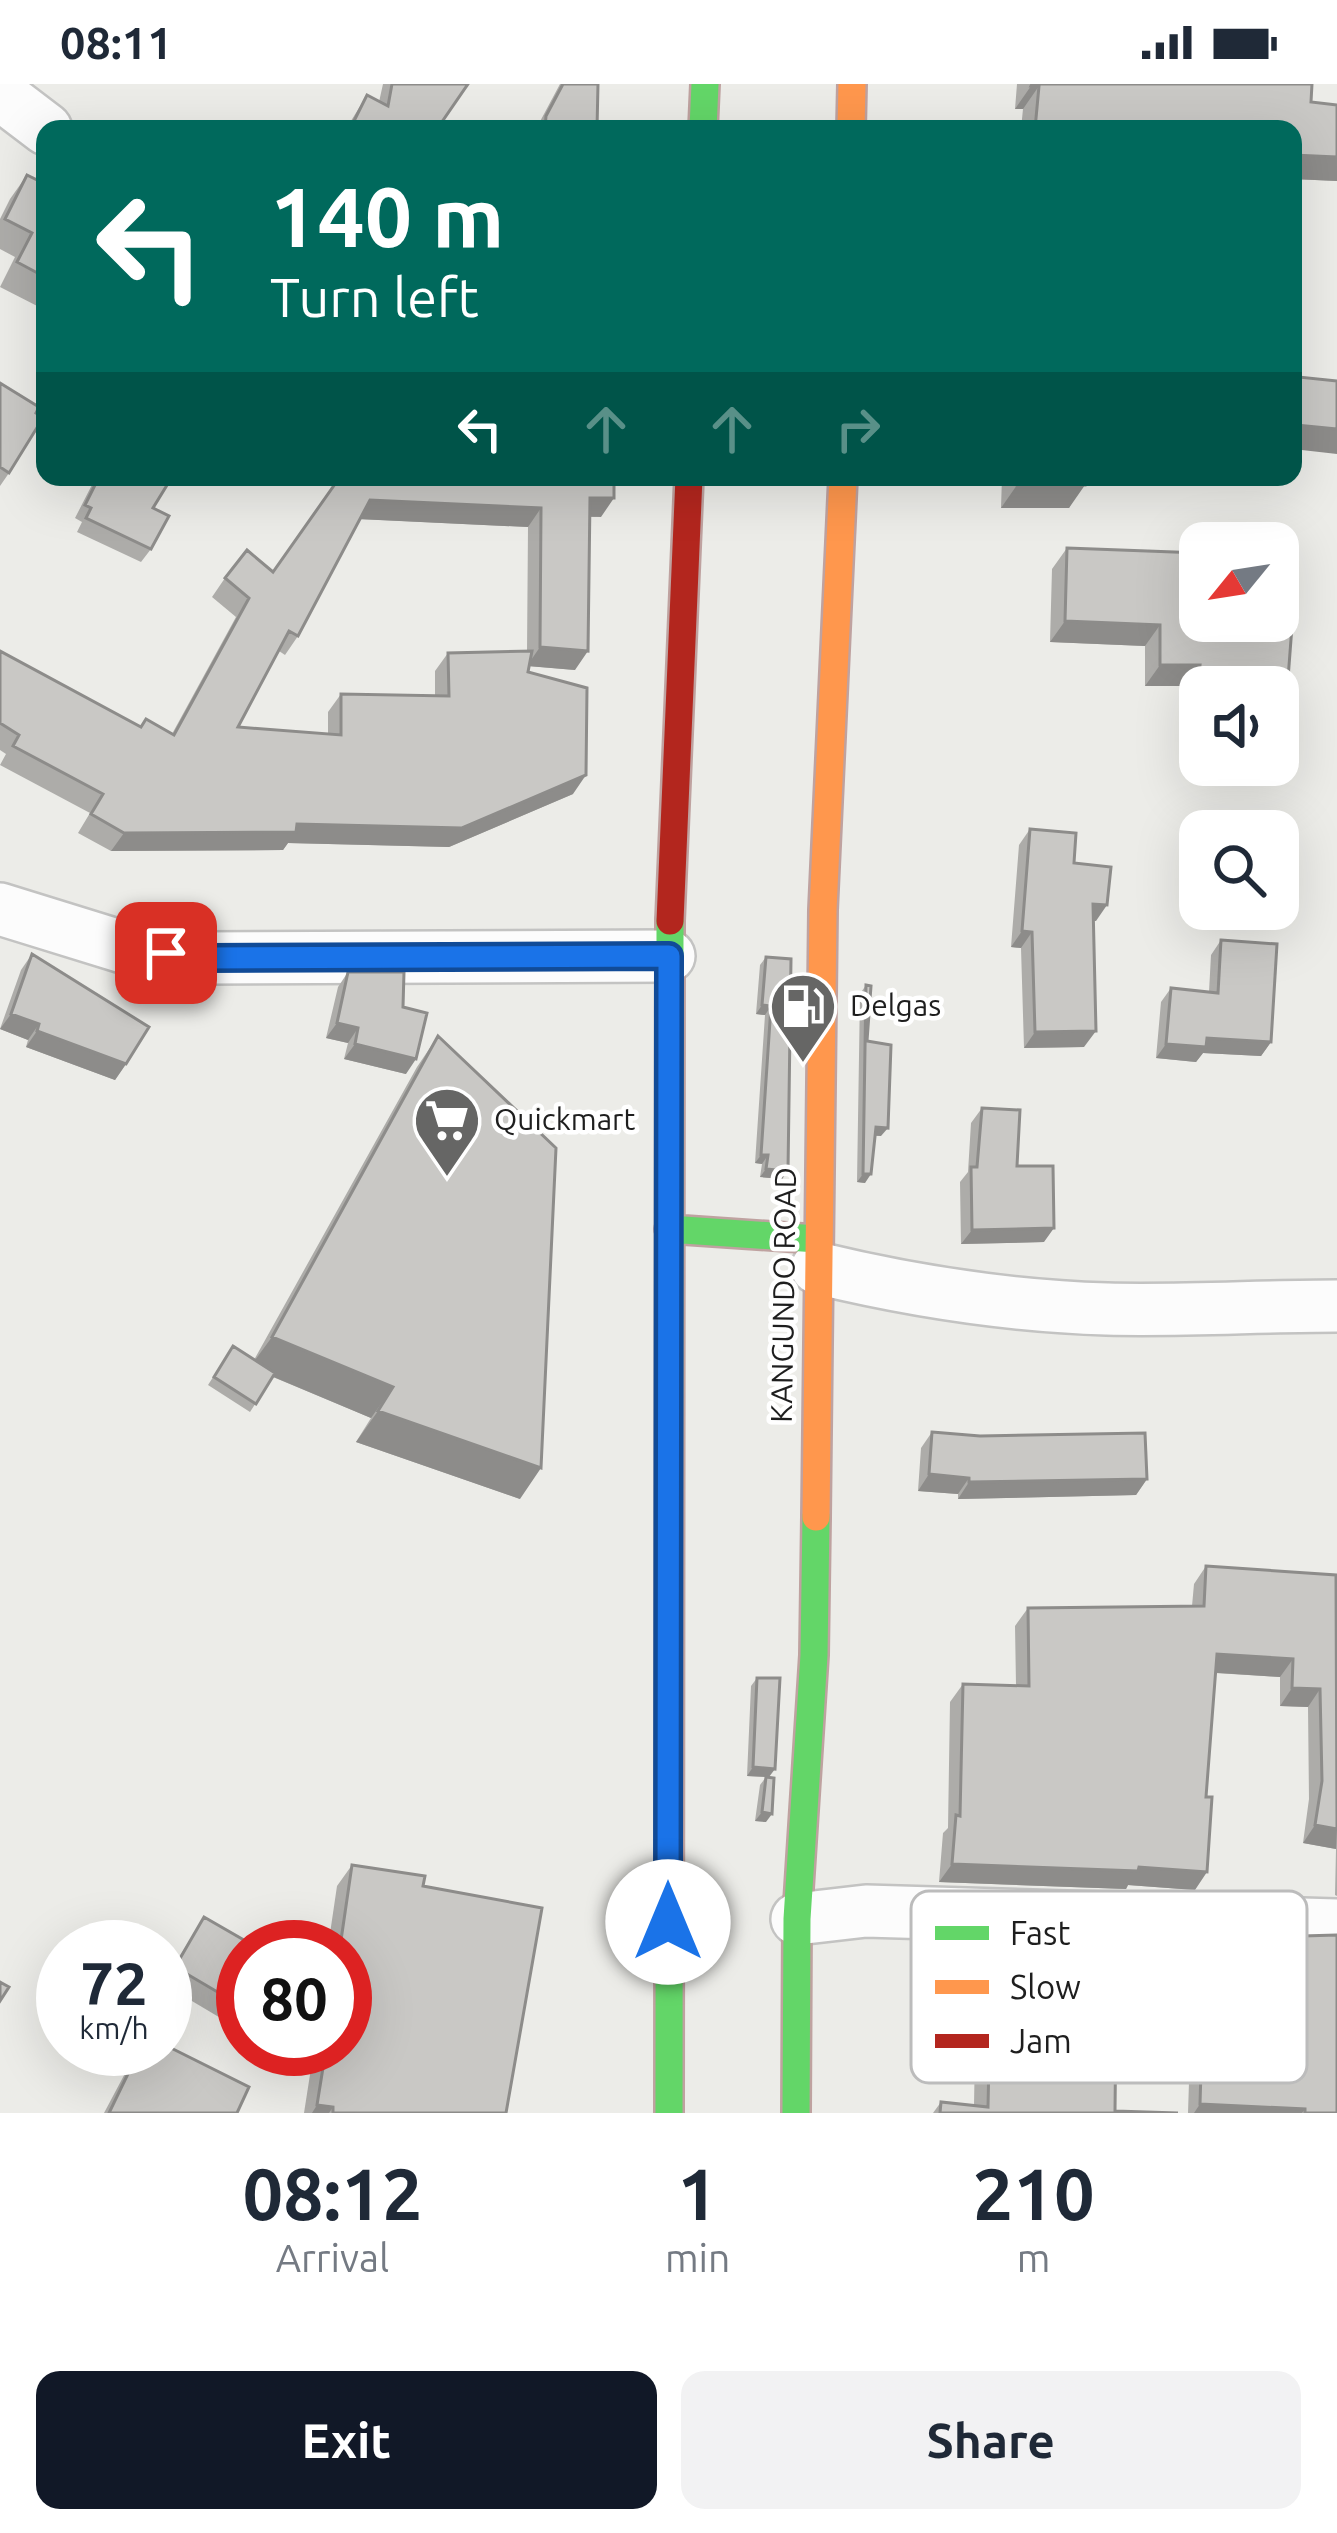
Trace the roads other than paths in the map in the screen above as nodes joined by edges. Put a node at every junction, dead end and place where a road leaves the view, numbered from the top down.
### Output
1 (705, 84) edge
2 (852, 84) edge
3 (0, 94) edge
4 (703, 120) edge
5 (851, 120) edge
6 (36, 121) edge
7 (689, 486) edge
8 (843, 486) edge
9 (0, 909) edge
10 (669, 956) junction
11 (669, 1229) junction
12 (817, 1253) junction
13 (1337, 1306) edge
14 (911, 1912) edge
15 (797, 1919) junction
16 (1307, 1924) edge
17 (1337, 1925) edge
18 (668, 2113) edge
19 (796, 2113) edge

1 - 4 highway
2 - 5 highway
3 - 6 street
7 - 10 highway
8 - 12 highway, KANGUNDO ROAD
9 - 10 street
10 - 11 highway
11 - 12 highway
11 - 18 highway
12 - 13 street
12 - 15 highway, KANGUNDO ROAD
14 - 15 street
15 - 19 highway, KANGUNDO ROAD
16 - 17 street

